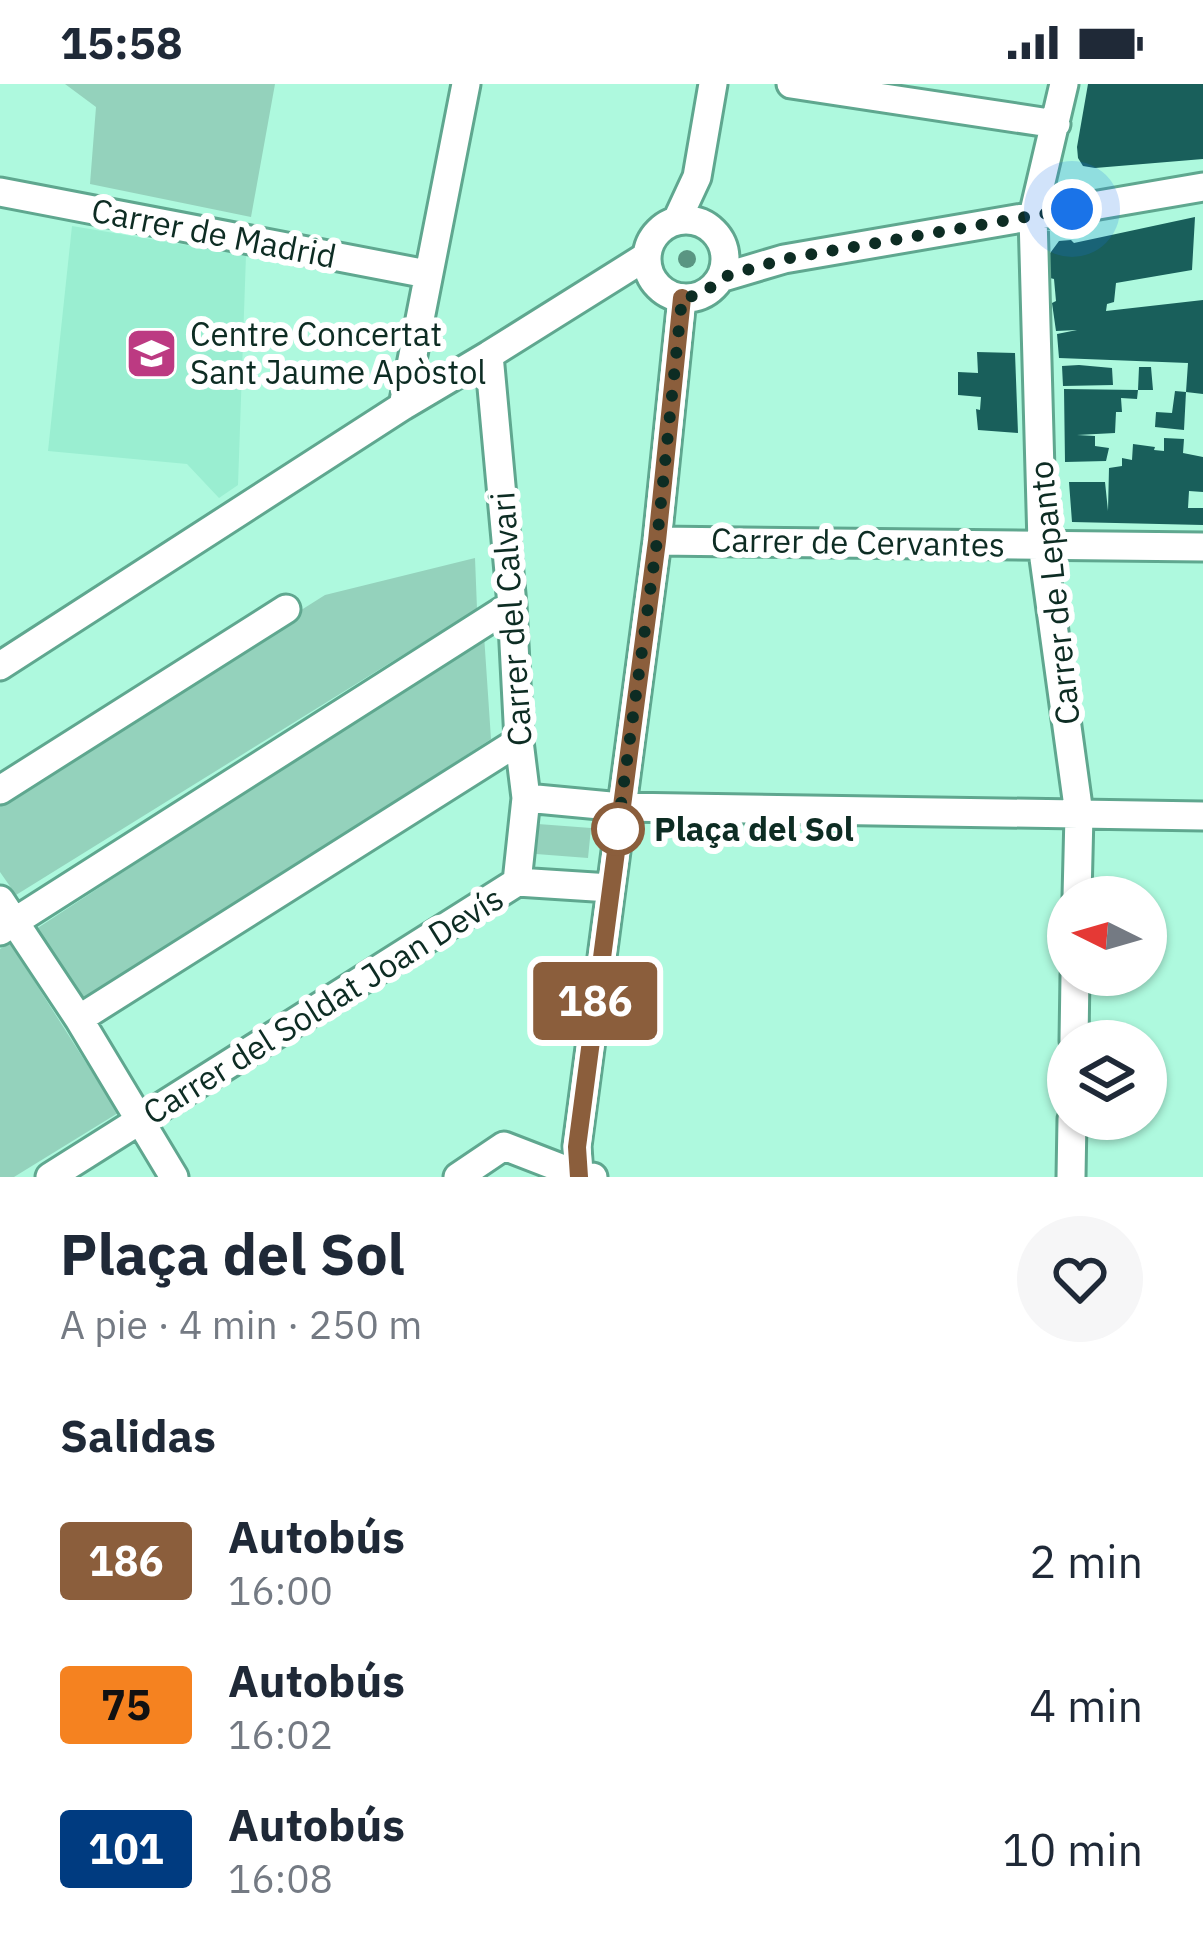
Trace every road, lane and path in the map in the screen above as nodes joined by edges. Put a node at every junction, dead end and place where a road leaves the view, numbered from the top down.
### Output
1 (466, 84) edge
2 (713, 84) edge
3 (791, 84) edge
4 (1064, 84) edge
5 (1056, 124) junction
6 (697, 177) junction
7 (1203, 187) edge
8 (0, 192) edge
9 (1033, 216) junction
10 (677, 220) junction
11 (720, 254) junction
12 (647, 256) junction
13 (427, 274) junction
14 (592, 289) junction
15 (675, 296) junction
16 (489, 356) junction
17 (403, 406) junction
18 (657, 541) junction
19 (1042, 544) junction
20 (1203, 547) edge
21 (512, 605) junction
22 (286, 609) dead end
23 (0, 666) edge
24 (519, 741) junction
25 (0, 790) edge
26 (526, 798) junction
27 (621, 807) junction
28 (1079, 814) junction
29 (1203, 816) edge
30 (1078, 876) edge
31 (518, 882) junction
32 (610, 888) junction
33 (4, 918) edge
34 (79, 1019) junction
35 (139, 1121) junction
36 (1072, 1140) edge
37 (585, 1176) edge
38 (50, 1177) edge
39 (174, 1177) edge
40 (458, 1177) edge
41 (1071, 1177) edge

1 - 13 street
2 - 6 street
3 - 5 street
4 - 5 street, Carrer de Lepanto
5 - 9 street, Carrer de Lepanto
6 - 10 street
6 - 11 street
7 - 9 street
8 - 13 street, Carrer de Madrid
9 - 11 street
9 - 19 street, Carrer de Lepanto
10 - 11 street
10 - 12 street
11 - 15 street
12 - 14 street
12 - 15 street
13 - 17 street
14 - 15 street
14 - 16 street
15 - 18 street
16 - 17 street
16 - 21 street, Carrer del Calvari
17 - 23 street
18 - 19 street, Carrer de Cervantes
18 - 27 street
19 - 20 street, Carrer de Cervantes
19 - 28 street, Carrer de Lepanto
21 - 24 street, Carrer del Calvari
21 - 33 street
22 - 25 street
24 - 26 street, Carrer del Calvari
24 - 34 street
26 - 27 street
26 - 31 street, Carrer del Calvari
27 - 28 street
27 - 32 street
28 - 29 street
28 - 30 street, Carrer de Lepanto
31 - 32 street, Carrer del Soldat Joan Devís
31 - 35 street, Carrer del Soldat Joan Devís
32 - 37 street
33 - 34 street
34 - 35 street
35 - 38 street, Carrer del Soldat Joan Devís
35 - 39 street
36 - 41 street
37 - 40 street

